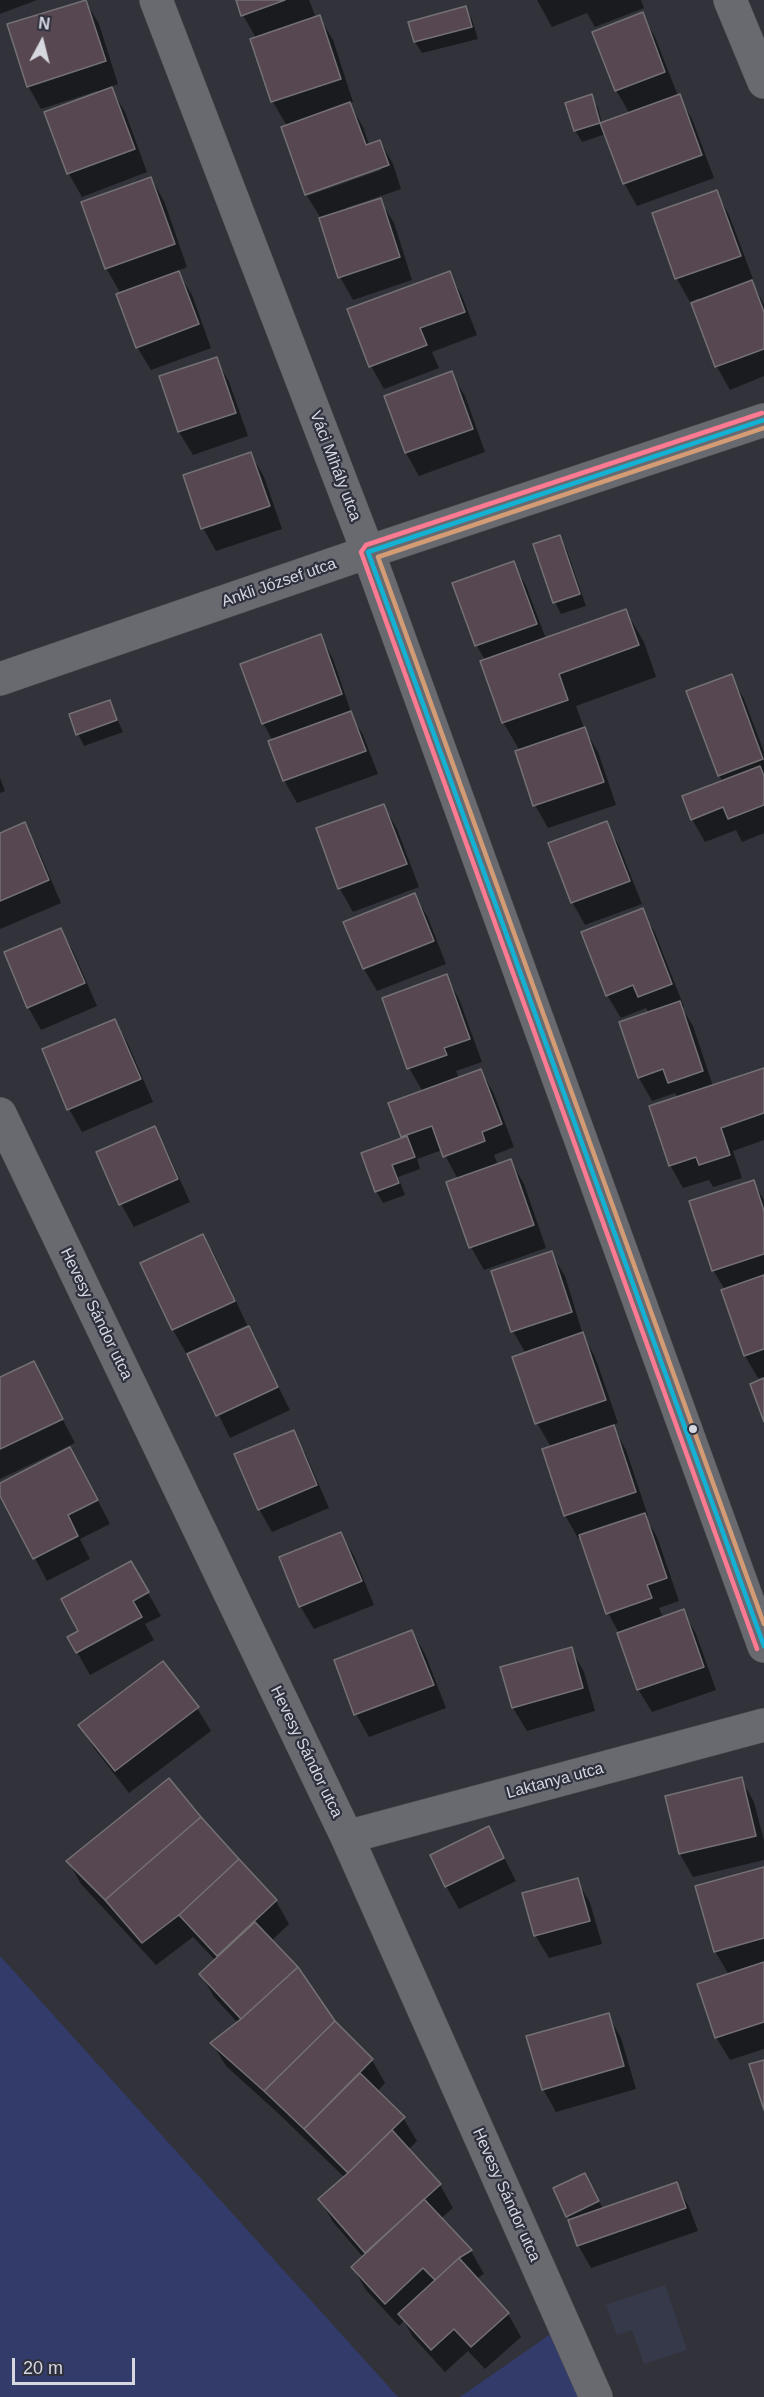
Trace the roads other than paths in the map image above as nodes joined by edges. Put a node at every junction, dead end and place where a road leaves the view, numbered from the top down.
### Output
1 (156, 0) edge
2 (730, 0) edge
3 (764, 82) edge
4 (764, 420) edge
5 (368, 552) junction
6 (0, 680) edge
7 (0, 1114) edge
8 (764, 1646) edge
9 (764, 1725) edge
10 (347, 1837) junction
11 (597, 2397) edge

1 - 5 street, Váci Mihály utca
2 - 3 street
4 - 5 street, Ankli József utca
5 - 6 street, Ankli József utca
5 - 8 street, Váci Mihály utca
7 - 10 street, Hevesy Sándor utca
9 - 10 street, Laktanya utca
10 - 11 street, Hevesy Sándor utca

